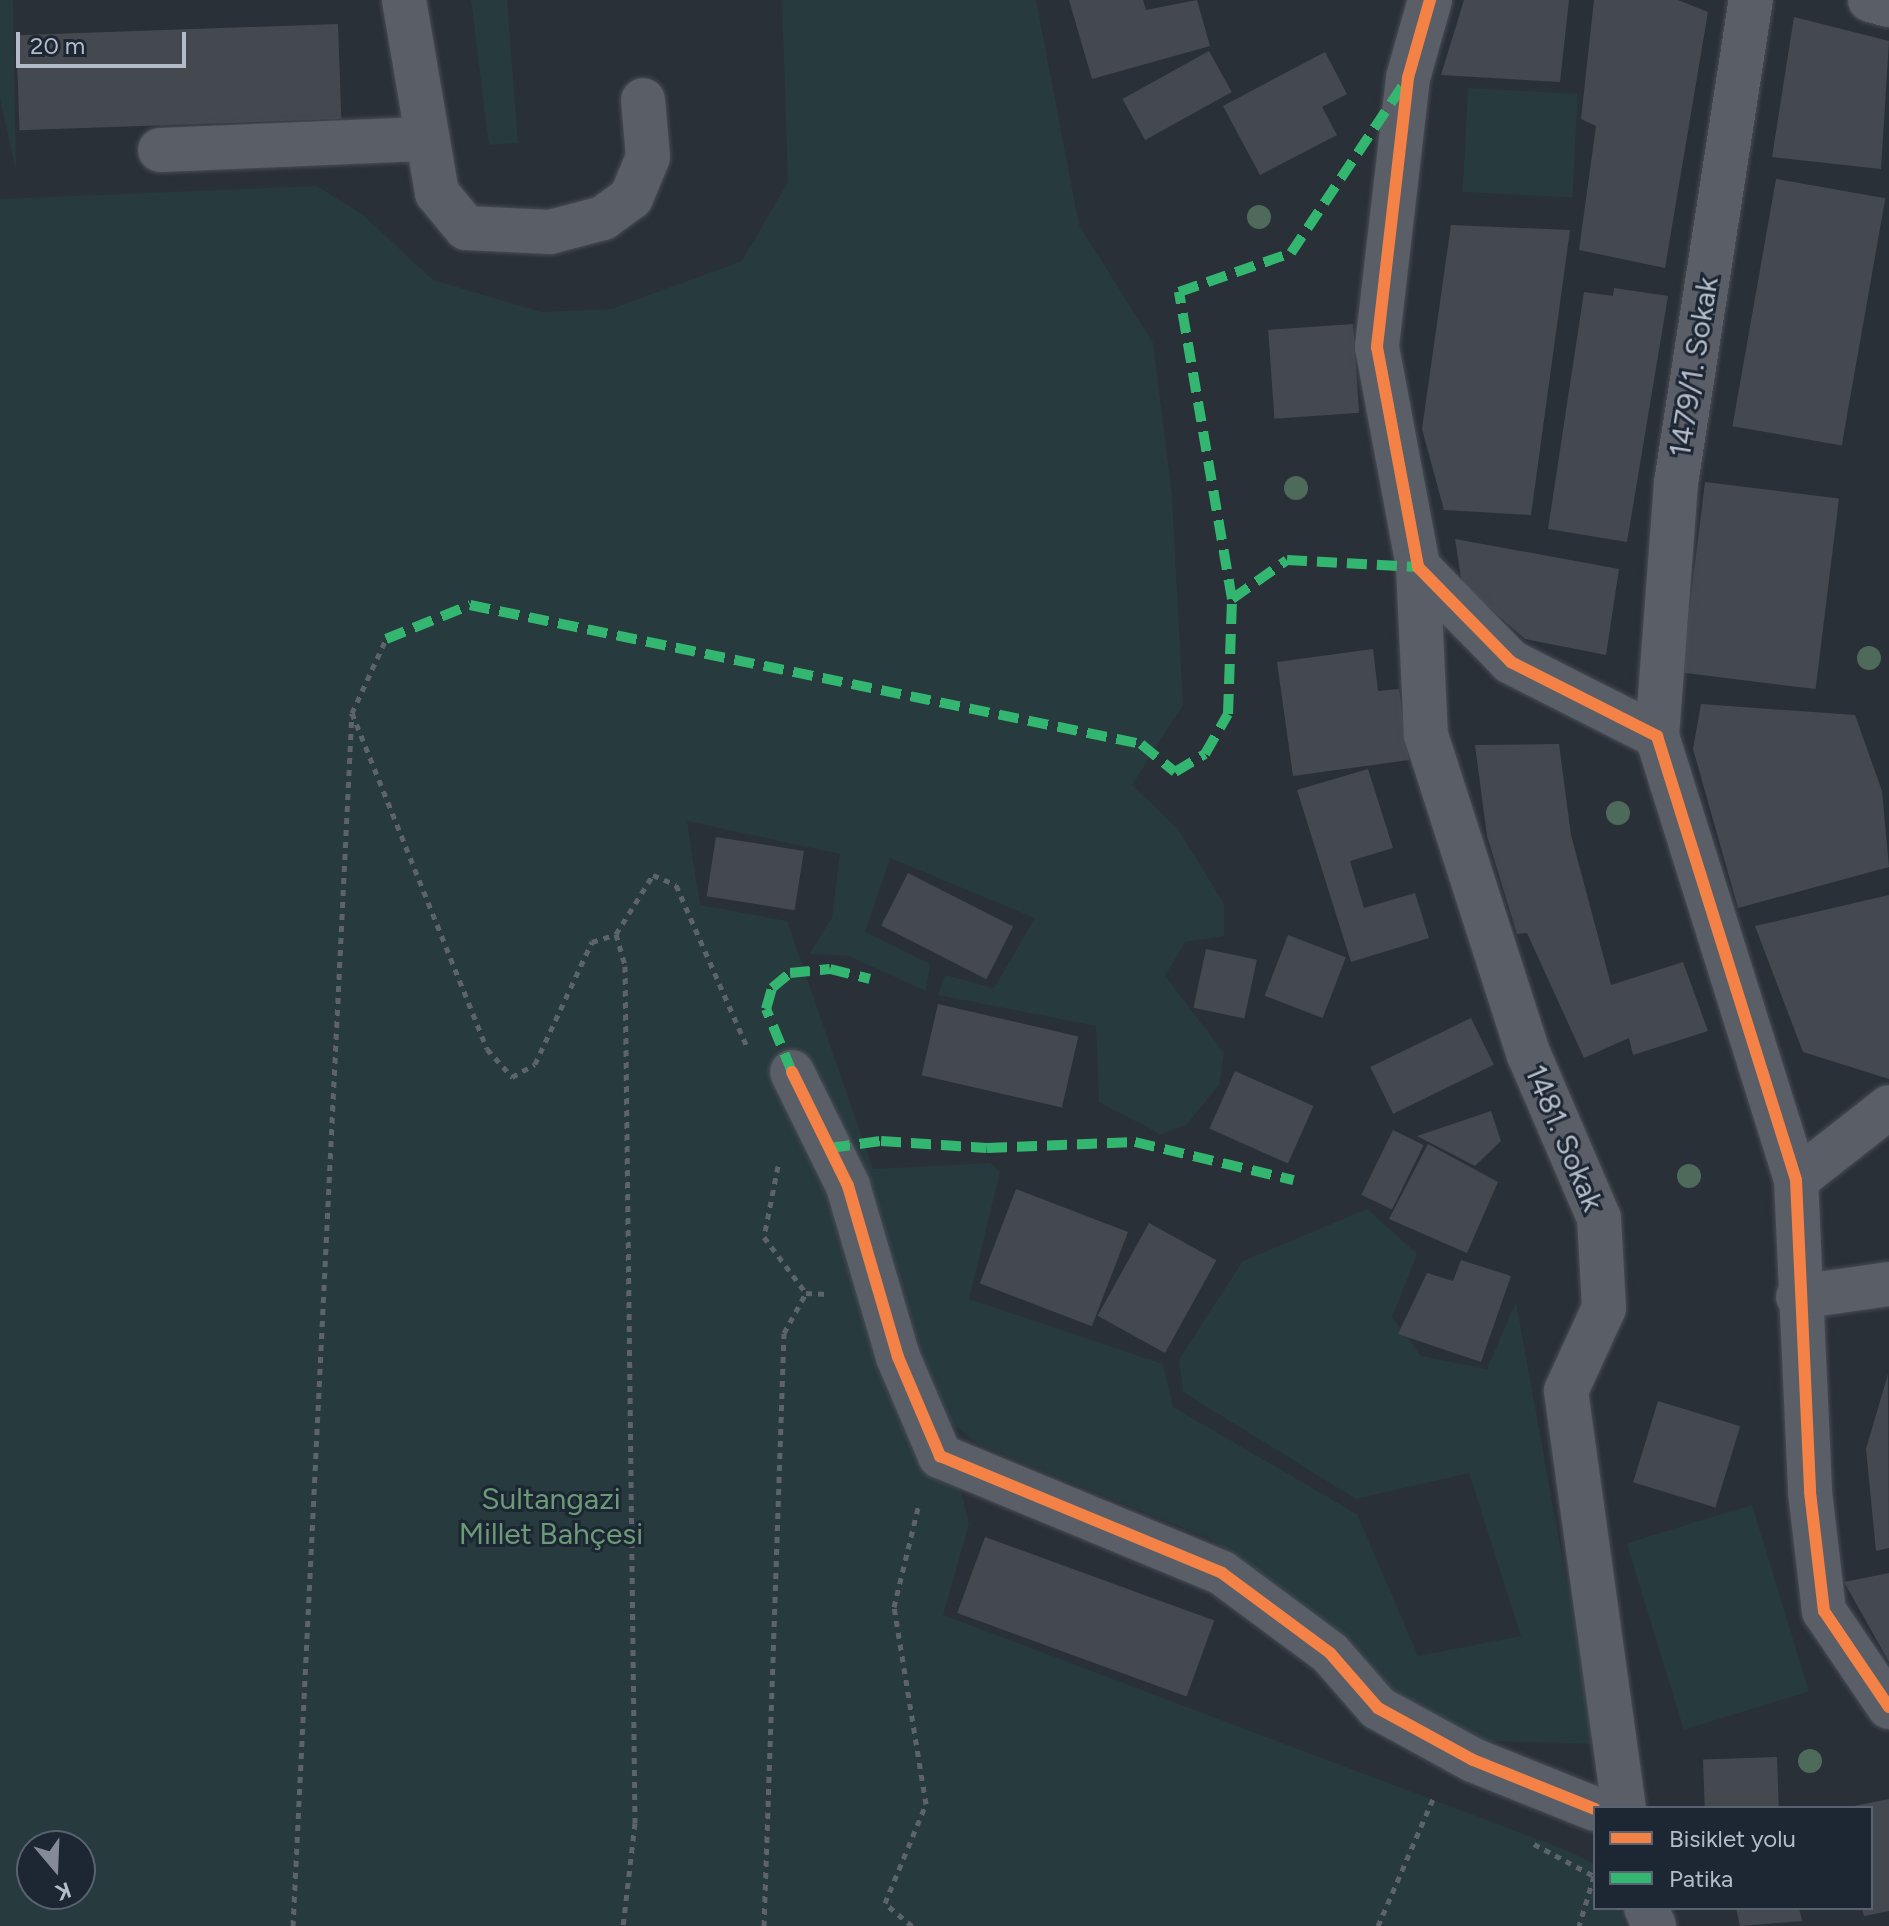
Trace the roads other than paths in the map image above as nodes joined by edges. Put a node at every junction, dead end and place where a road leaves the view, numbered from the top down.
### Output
1 (404, 0) edge
2 (1430, 0) edge
3 (1751, 0) edge
4 (1870, 0) edge
5 (1889, 5) edge
6 (643, 100) dead end
7 (423, 139) junction
8 (160, 150) dead end
9 (1418, 567) junction
10 (1657, 736) junction
11 (792, 1072) dead end
12 (1889, 1107) edge
13 (1796, 1180) junction
14 (1889, 1284) edge
15 (1798, 1297) junction
16 (1889, 1707) edge
17 (1624, 1806) edge
18 (1593, 1808) edge

1 - 7 street
2 - 9 street, 1481. Sokak
3 - 10 street, 1479/1. Sokak
4 - 5 street
6 - 7 street
7 - 8 street
9 - 10 street
9 - 17 street, 1481. Sokak
10 - 13 street
11 - 18 street
12 - 13 street
13 - 15 street
14 - 15 street
15 - 16 street

